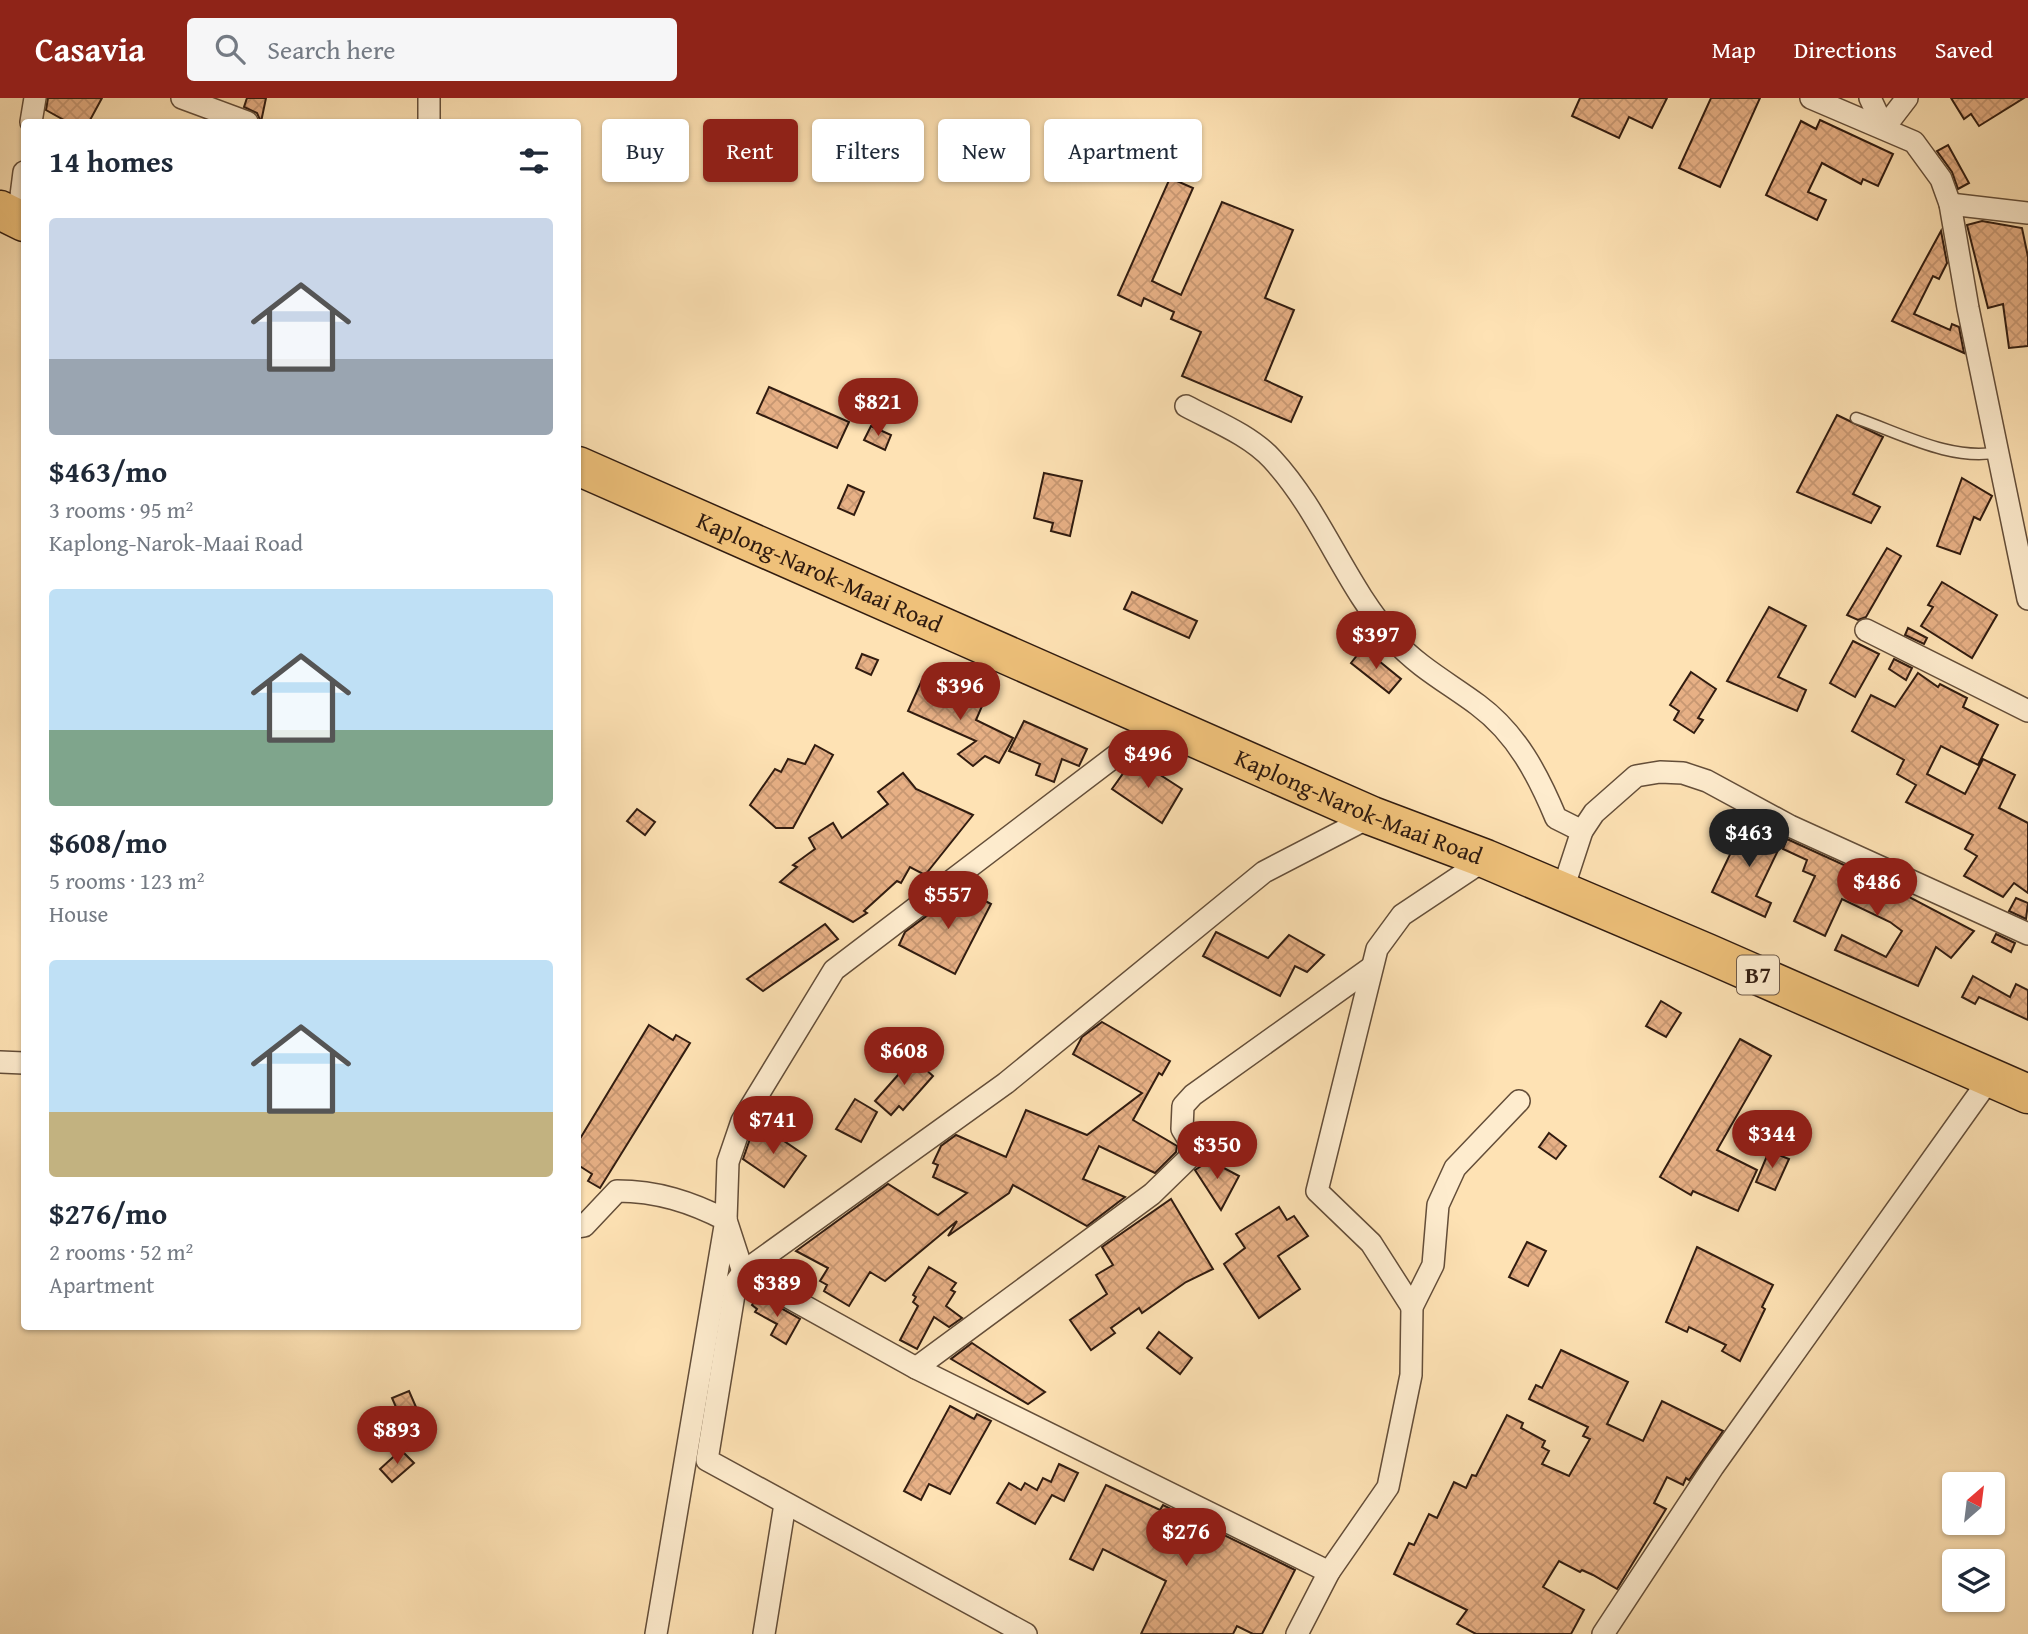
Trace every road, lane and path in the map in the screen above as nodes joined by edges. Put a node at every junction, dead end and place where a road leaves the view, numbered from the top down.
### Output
1 (35, 98) edge
2 (183, 98) edge
3 (429, 98) edge
4 (1811, 98) edge
5 (1870, 98) edge
6 (1906, 98) edge
7 (32, 119) edge
8 (239, 119) edge
9 (429, 119) edge
10 (1884, 128) junction
11 (21, 186) edge
12 (1950, 204) junction
13 (14, 217) edge
14 (2025, 217) edge
15 (1186, 406) dead end
16 (1856, 418) dead end
17 (1999, 452) junction
18 (581, 467) edge
19 (2028, 599) edge
20 (1866, 630) dead end
21 (2028, 711) edge
22 (1160, 722) junction
23 (1372, 816) junction
24 (1582, 831) junction
25 (1486, 859) junction
26 (1562, 892) junction
27 (2028, 934) edge
28 (1372, 967) junction
29 (0, 1062) edge
30 (21, 1063) edge
31 (1991, 1077) junction
32 (2028, 1094) edge
33 (1518, 1101) dead end
34 (726, 1220) junction
35 (581, 1226) edge
36 (743, 1272) junction
37 (1412, 1307) junction
38 (916, 1368) junction
39 (785, 1504) junction
40 (1329, 1572) junction
41 (656, 1634) edge
42 (764, 1634) edge
43 (1026, 1634) edge
44 (1297, 1634) edge
45 (1603, 1634) edge

1 - 7 street
2 - 8 street
3 - 9 street
4 - 10 street
5 - 10 street
6 - 10 street
10 - 12 street
11 - 13 street
12 - 14 street
12 - 17 street
15 - 24 street
16 - 17 lane
17 - 19 street
18 - 22 highway, Kaplong-Narok-Maai Road / B7
20 - 21 street
22 - 23 highway, Kaplong-Narok-Maai Road / B7
22 - 34 street
23 - 25 highway, Kaplong-Narok-Maai Road / B7
23 - 36 street
24 - 26 street
24 - 27 street
25 - 26 highway, Kaplong-Narok-Maai Road / B7
25 - 28 street
26 - 31 highway, Kaplong-Narok-Maai Road / B7
28 - 37 street
28 - 38 street
29 - 30 street
31 - 32 highway, Kaplong-Narok-Maai Road / B7
31 - 45 street
33 - 37 street
34 - 35 street
34 - 36 street
34 - 41 street
36 - 38 street
36 - 39 street
37 - 40 street
38 - 40 street
39 - 42 street
39 - 43 street
40 - 44 street

